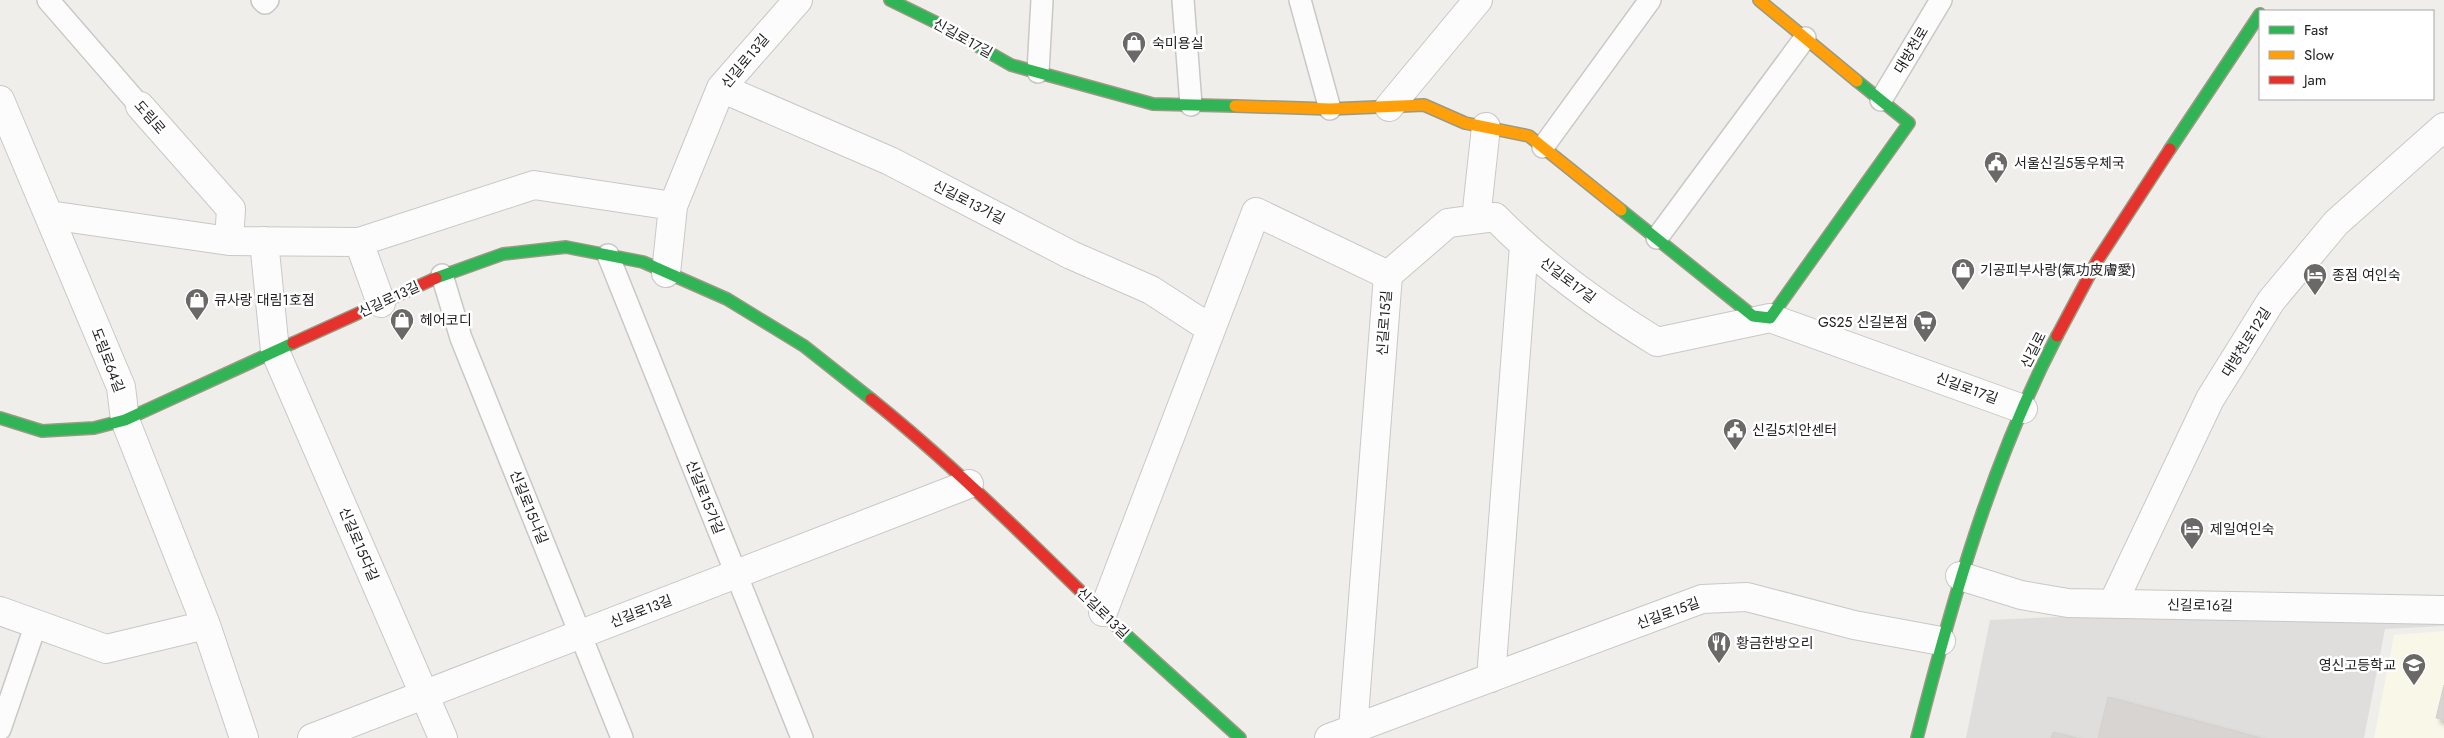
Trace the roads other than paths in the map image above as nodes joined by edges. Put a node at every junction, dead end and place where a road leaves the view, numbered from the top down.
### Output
1 (48, 0) edge
2 (262, 0) edge
3 (268, 0) edge
4 (798, 0) edge
5 (890, 0) edge
6 (1042, 0) edge
7 (1183, 0) edge
8 (1300, 0) edge
9 (1478, 0) edge
10 (1650, 0) edge
11 (1759, 0) edge
12 (1941, 0) edge
13 (2259, 16) edge
14 (1805, 38) junction
15 (1038, 72) junction
16 (721, 88) junction
17 (0, 100) edge
18 (1881, 100) junction
19 (1191, 105) junction
20 (140, 106) joint
21 (1389, 107) junction
22 (1330, 109) junction
23 (1486, 127) junction
24 (2444, 127) edge
25 (1543, 147) junction
26 (673, 206) junction
27 (49, 215) junction
28 (1476, 219) junction
29 (1656, 238) junction
30 (229, 241) junction
31 (264, 241) junction
32 (359, 242) junction
33 (1524, 246) junction
34 (608, 255) junction
35 (666, 273) junction
36 (442, 274) junction
37 (1388, 276) junction
38 (381, 303) junction
39 (1770, 318) junction
40 (1211, 329) junction
41 (276, 351) junction
42 (2023, 408) junction
43 (0, 418) edge
44 (125, 420) junction
45 (969, 484) junction
46 (736, 574) junction
47 (1960, 576) junction
48 (2113, 603) junction
49 (2444, 610) edge
50 (0, 612) edge
51 (1103, 612) junction
52 (36, 624) junction
53 (206, 625) junction
54 (580, 634) junction
55 (1940, 641) junction
56 (1491, 678) junction
57 (424, 695) junction
58 (0, 729) edge
59 (1341, 733) edge
60 (244, 738) edge
61 (312, 738) edge
62 (443, 738) edge
63 (622, 738) edge
64 (802, 738) edge
65 (1240, 738) edge
66 (1917, 738) edge

1 - 20 lane, 도림로
2 - 3 lane
4 - 16 street, 신길로13길
5 - 15 street, 신길로17길
6 - 15 lane
7 - 19 lane
8 - 22 lane
9 - 21 street
10 - 25 lane
11 - 14 street
12 - 18 lane, 대방천로
13 - 42 street, 신길로
14 - 18 street
14 - 29 lane
15 - 19 street, 신길로17길
16 - 26 street, 신길로13길
16 - 40 street, 신길로13가길
17 - 27 street, 도림로64길
18 - 39 street
19 - 22 street, 신길로17길
20 - 30 street, 도림로
21 - 22 street, 신길로17길
21 - 23 street, 신길로17길
23 - 25 street, 신길로17길
23 - 28 street
24 - 48 street, 대방천로12길
25 - 29 street, 신길로17길
26 - 32 street
26 - 35 street, 신길로13길
27 - 30 street
27 - 44 street, 도림로64길
28 - 33 street, 신길로17길
28 - 37 street, 신길로17길
29 - 39 street, 신길로17길
30 - 31 street
31 - 32 street
31 - 41 street, 신길로15다길
32 - 38 street
33 - 39 street, 신길로17길
33 - 56 street
34 - 35 street, 신길로13길
34 - 36 street, 신길로13길
34 - 46 lane, 신길로15가길
35 - 45 street, 신길로13길
36 - 38 street, 신길로13길
36 - 54 lane, 신길로15나길
37 - 40 street
37 - 59 street, 신길로15길
38 - 41 street, 신길로13길
39 - 42 street, 신길로17길
40 - 51 street
41 - 44 street, 신길로13길
41 - 57 street, 신길로15다길
42 - 47 street, 신길로
43 - 44 street, 신길로13길
44 - 53 street, 도림로64길
45 - 46 street, 신길로13길
45 - 51 street, 신길로13길
46 - 54 street, 신길로13길
46 - 64 lane, 신길로15가길
47 - 48 street, 신길로16길
47 - 55 street, 신길로
48 - 49 street, 신길로16길
50 - 52 street
51 - 65 street, 신길로13길
52 - 53 street
52 - 58 lane
53 - 60 street, 도림로64길
54 - 57 street, 신길로13길
54 - 63 lane, 신길로15나길
55 - 56 street, 신길로15길
55 - 66 street, 신길로
56 - 59 street, 신길로15길
57 - 61 street, 신길로13길
57 - 62 street, 신길로15다길

